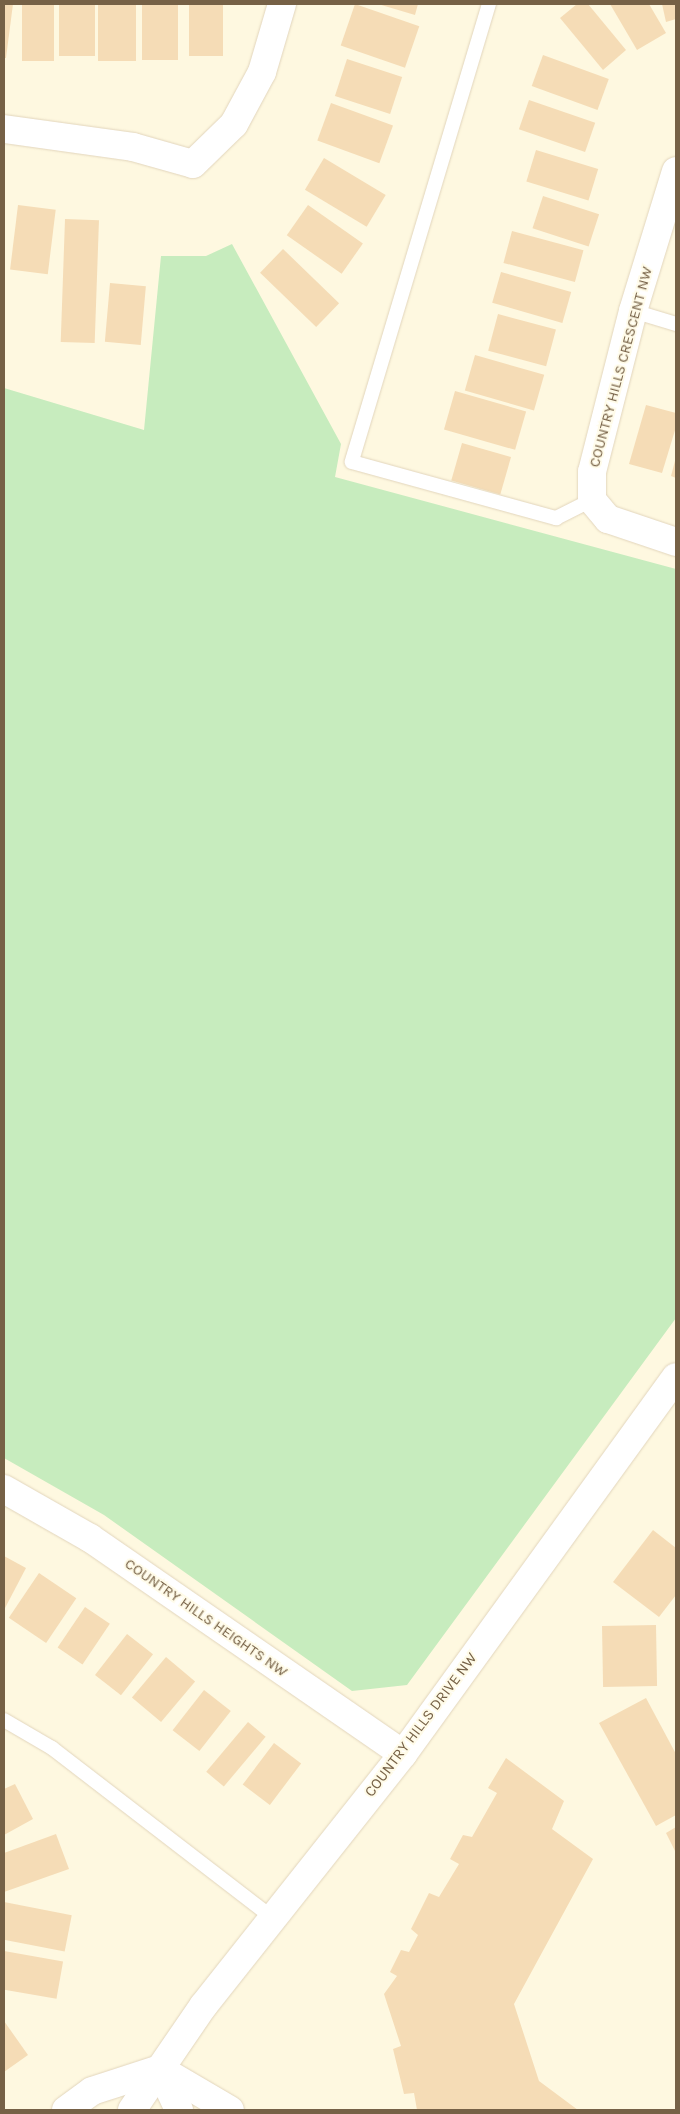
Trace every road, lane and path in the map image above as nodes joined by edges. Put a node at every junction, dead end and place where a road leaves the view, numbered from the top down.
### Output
1 (282, 4) edge
2 (489, 4) edge
3 (4, 129) edge
4 (676, 171) edge
5 (633, 311) junction
6 (676, 324) edge
7 (592, 500) junction
8 (676, 542) edge
9 (676, 1377) edge
10 (4, 1489) edge
11 (4, 1720) edge
12 (403, 1754) junction
13 (273, 1918) junction
14 (160, 2069) junction
15 (66, 2110) edge
16 (132, 2110) edge
17 (179, 2110) edge
18 (230, 2110) edge

1 - 3 street
2 - 7 lane
4 - 5 street, COUNTRY HILLS CRESCENT NW
5 - 6 lane
5 - 7 street, COUNTRY HILLS CRESCENT NW
7 - 8 street
9 - 12 street, COUNTRY HILLS DRIVE NW
10 - 12 street, COUNTRY HILLS HEIGHTS NW
11 - 13 lane
12 - 13 street, COUNTRY HILLS DRIVE NW
13 - 14 street, COUNTRY HILLS DRIVE NW
14 - 15 street
14 - 16 street, COUNTRY HILLS DRIVE NW
14 - 17 street
14 - 18 street

